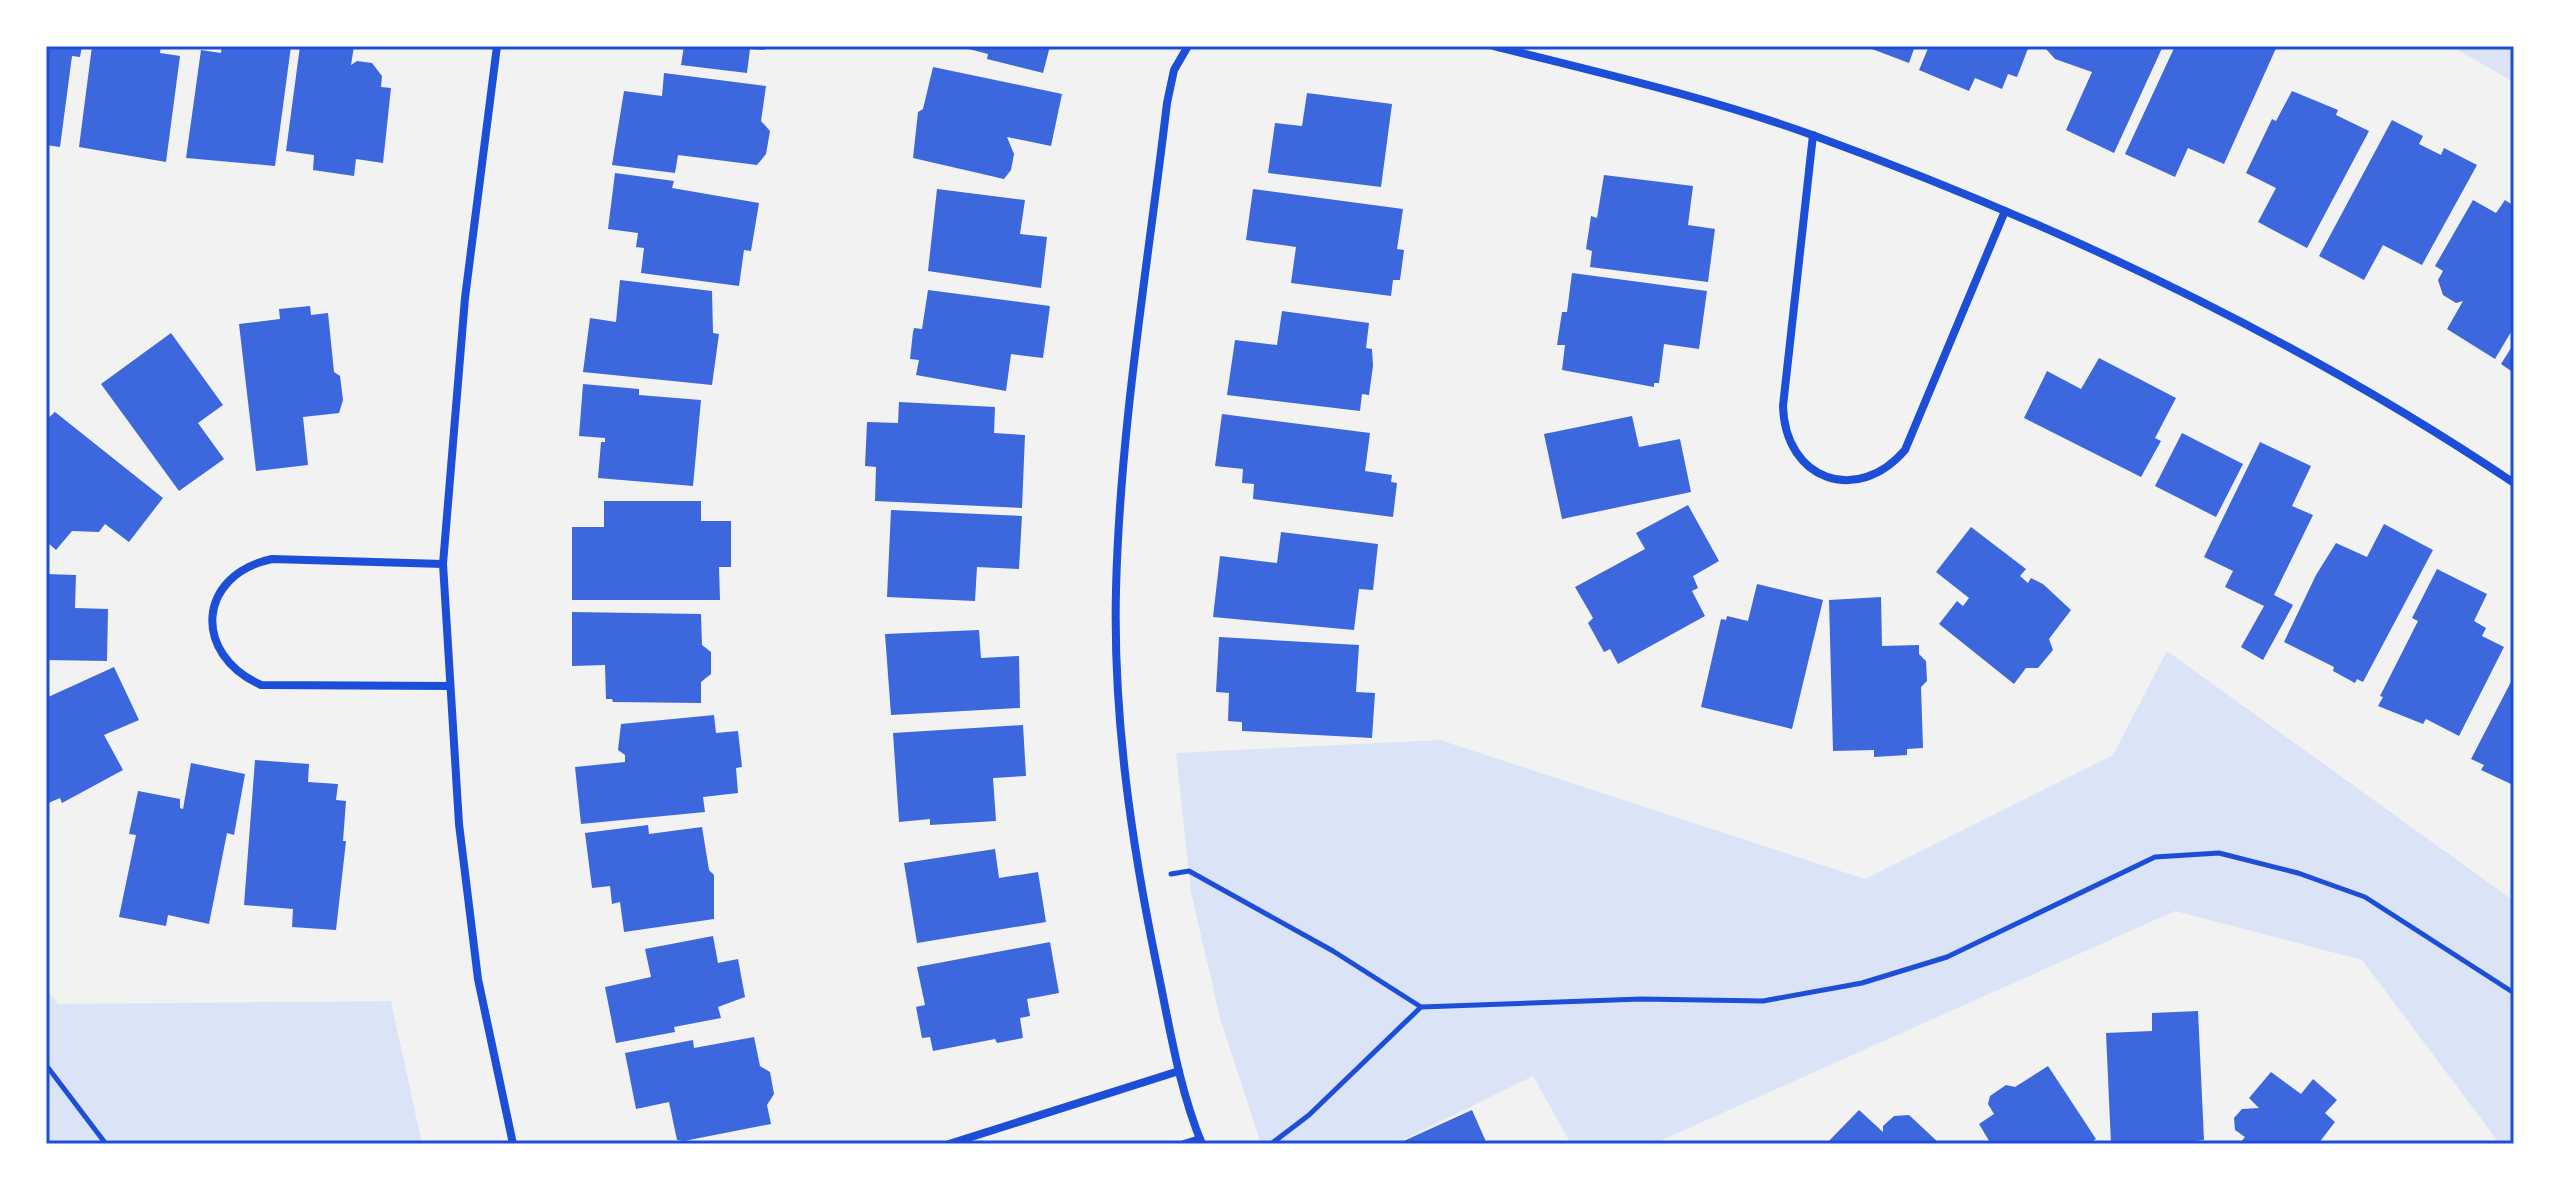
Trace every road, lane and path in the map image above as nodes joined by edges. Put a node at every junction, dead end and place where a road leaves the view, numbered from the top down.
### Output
1 (497, 46) edge
2 (1188, 46) edge
3 (1494, 46) edge
4 (1813, 135) junction
5 (2005, 211) junction
6 (2514, 483) edge
7 (443, 564) junction
8 (450, 686) junction
9 (1139, 878) junction
10 (2514, 993) edge
11 (1421, 1007) junction
12 (46, 1065) edge
13 (1179, 1071) junction
14 (1201, 1141) edge
15 (106, 1144) edge
16 (513, 1144) edge
17 (949, 1144) edge
18 (1184, 1144) edge
19 (1271, 1144) edge

1 - 7 street
2 - 9 street
3 - 4 street
4 - 5 street
4 - 5 street
5 - 6 street
7 - 8 street
7 - 8 street
8 - 16 street
9 - 11 path
9 - 13 street
10 - 11 path
11 - 19 path
12 - 15 path
13 - 14 street
13 - 17 street
14 - 18 street

